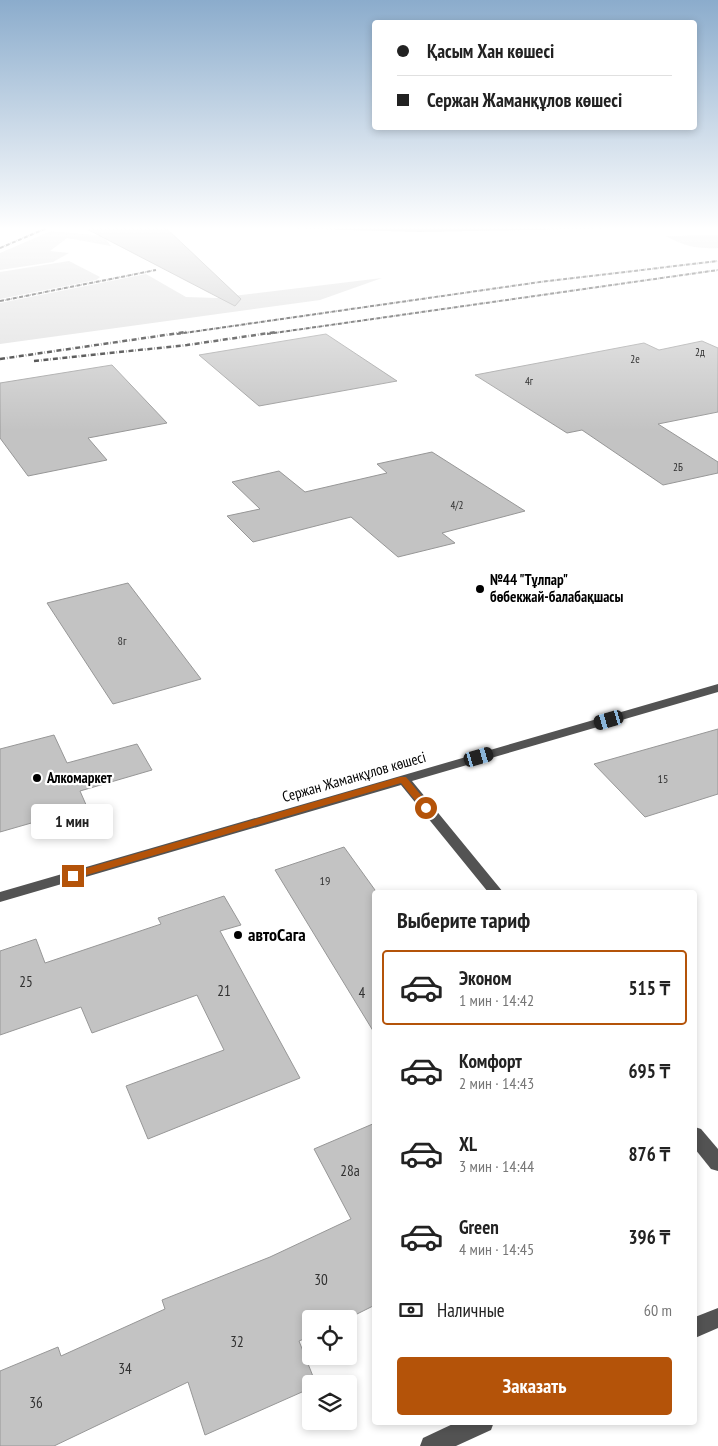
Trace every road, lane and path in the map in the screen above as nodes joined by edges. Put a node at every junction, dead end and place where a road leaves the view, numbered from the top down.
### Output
1 (718, 688) edge
2 (403, 779) junction
3 (494, 890) edge
4 (0, 897) edge
5 (697, 1137) edge
6 (718, 1163) edge
7 (718, 1318) edge
8 (697, 1327) edge
9 (476, 1425) edge
10 (431, 1446) edge

1 - 2 street, Сержан Жаманқұлов көшесі
2 - 3 street
2 - 4 street, Сержан Жаманқұлов көшесі
5 - 6 street
7 - 8 street
9 - 10 street

